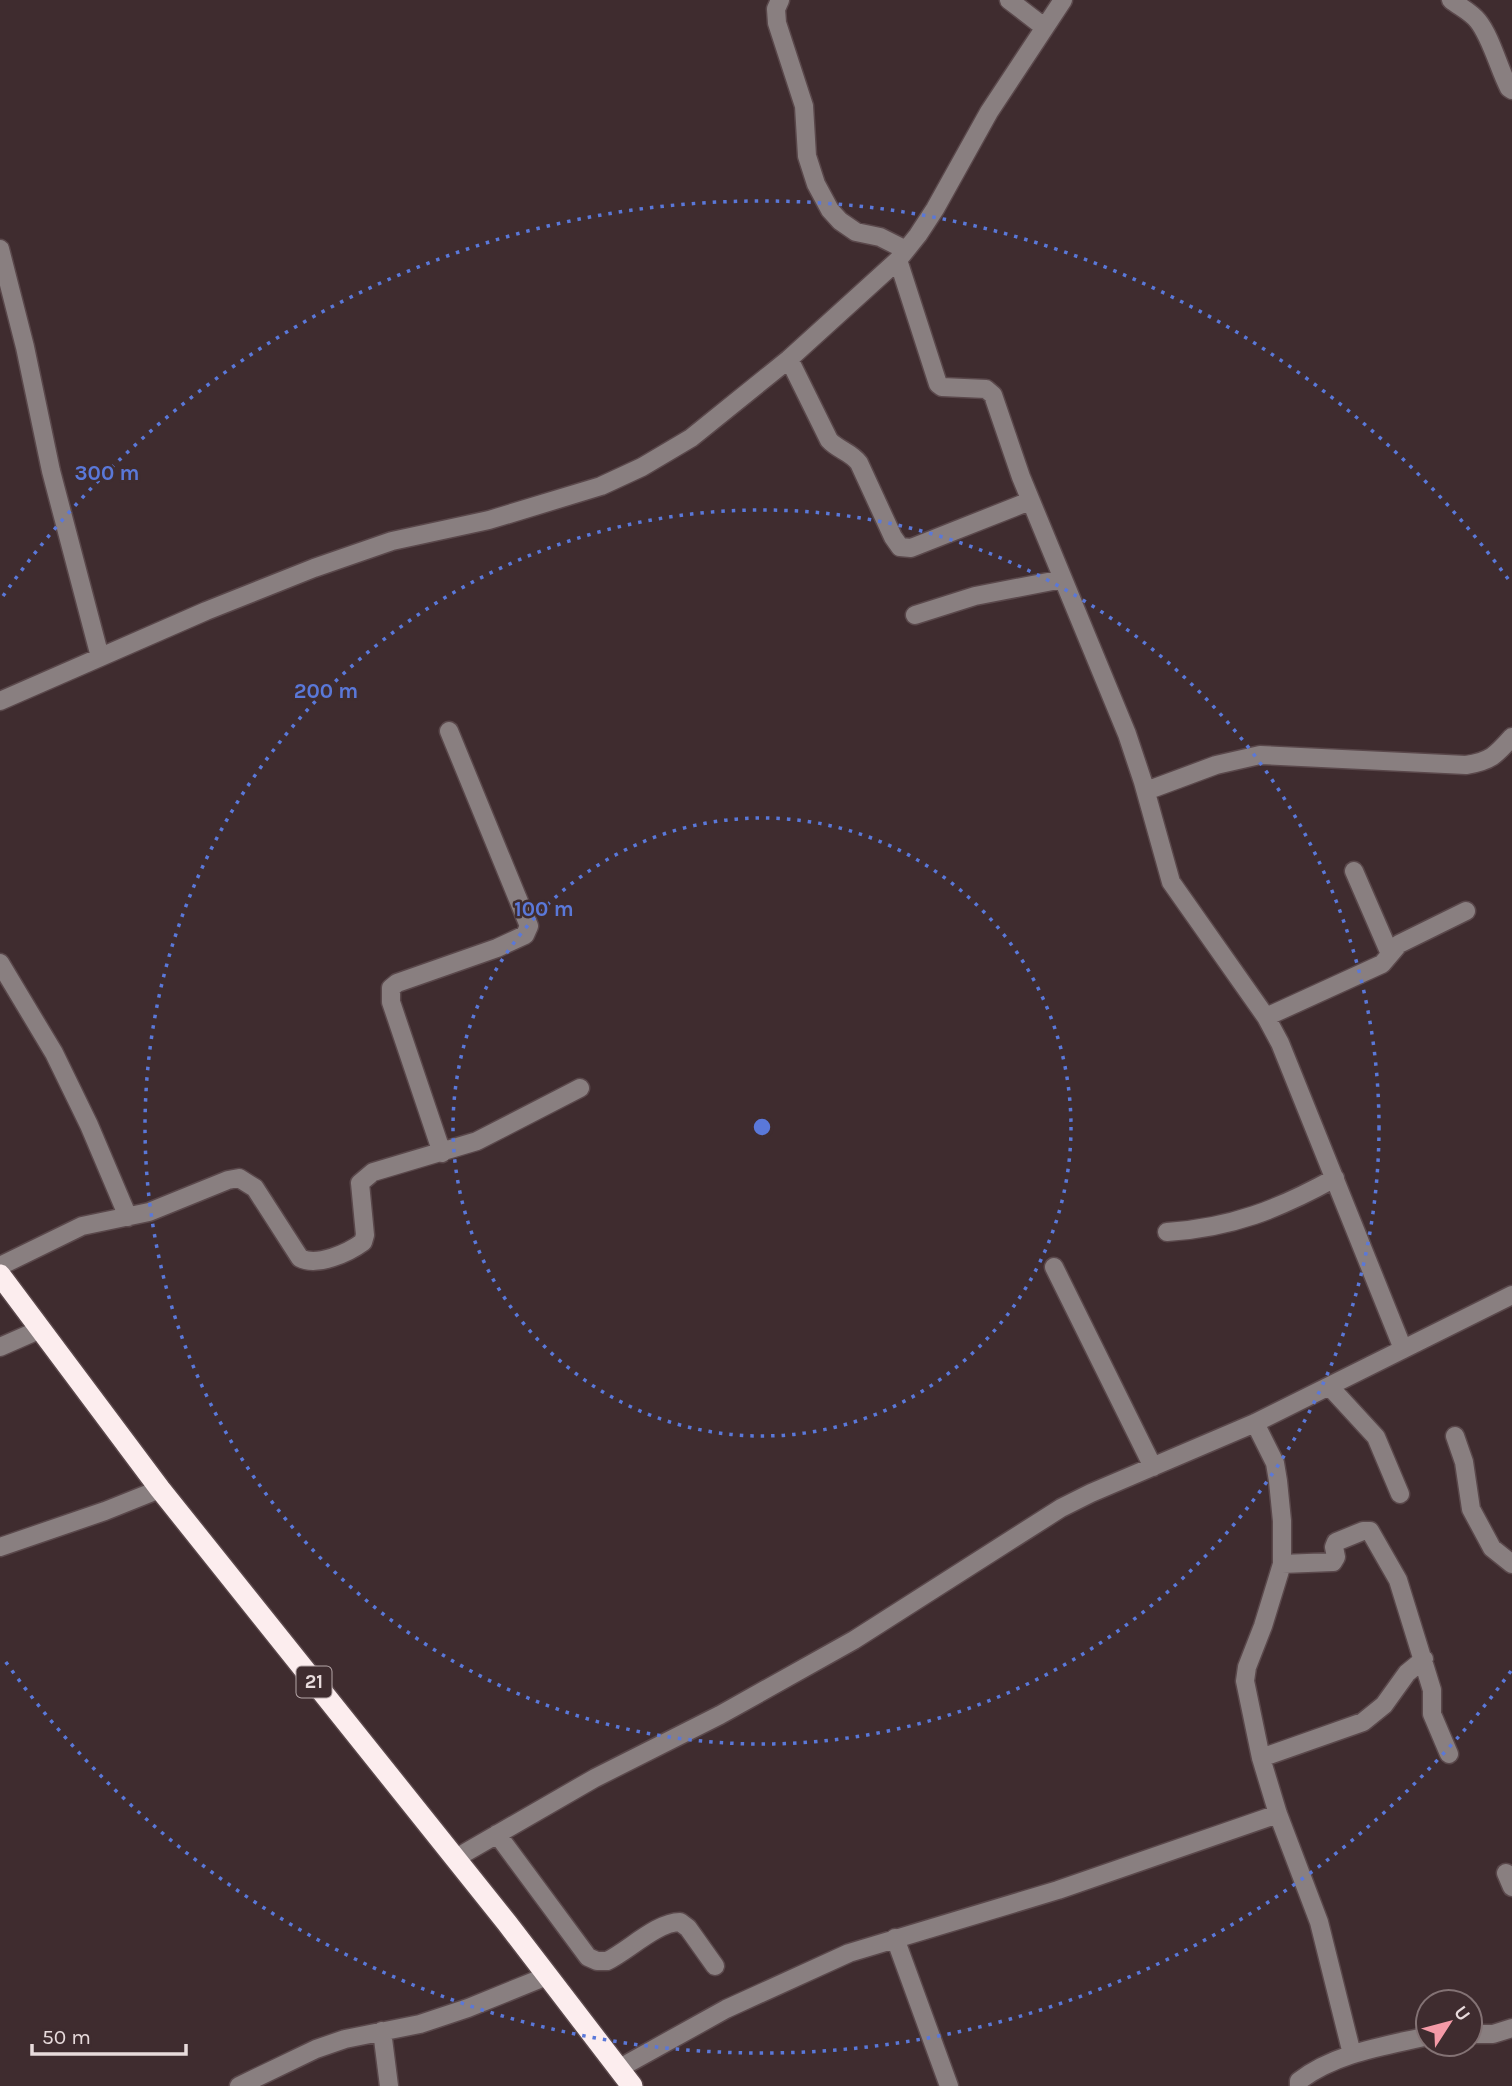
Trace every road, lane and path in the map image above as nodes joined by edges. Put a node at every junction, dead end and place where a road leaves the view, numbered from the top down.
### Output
1 (780, 0) edge
2 (1009, 0) edge
3 (1063, 0) edge
4 (1451, 0) edge
5 (1044, 27) junction
6 (1512, 90) edge
7 (0, 249) edge
8 (902, 255) junction
9 (789, 359) junction
10 (1030, 501) junction
11 (1063, 579) junction
12 (915, 615) dead end
13 (100, 657) junction
14 (0, 701) edge
15 (449, 731) dead end
16 (1512, 737) edge
17 (1144, 786) junction
18 (1354, 871) dead end
19 (1466, 911) dead end
20 (1390, 954) junction
21 (0, 964) edge
22 (1266, 1017) junction
23 (580, 1088) dead end
24 (442, 1153) junction
25 (1335, 1178) junction
26 (128, 1217) junction
27 (1167, 1232) dead end
28 (0, 1266) edge
29 (1054, 1267) dead end
30 (0, 1275) edge
31 (1512, 1295) edge
32 (41, 1329) junction
33 (0, 1348) edge
34 (1403, 1349) junction
35 (1330, 1387) junction
36 (1255, 1423) junction
37 (1455, 1436) dead end
38 (1153, 1467) junction
39 (160, 1489) junction
40 (1399, 1494) dead end
41 (0, 1547) edge
42 (1282, 1564) junction
43 (1512, 1564) edge
44 (1424, 1659) junction
45 (1449, 1754) dead end
46 (1261, 1758) junction
47 (1279, 1814) junction
48 (497, 1834) junction
49 (456, 1858) junction
50 (895, 1938) junction
51 (715, 1966) dead end
52 (547, 1976) junction
53 (1512, 2028) edge
54 (382, 2031) junction
55 (1484, 2034) edge
56 (1414, 2039) edge
57 (1352, 2054) junction
58 (618, 2069) junction
59 (239, 2086) edge
60 (389, 2086) edge
61 (632, 2086) edge
62 (949, 2086) edge
63 (1299, 2086) edge

1 - 8 street
2 - 5 street
3 - 5 street
4 - 6 street
5 - 8 street
7 - 13 street
8 - 9 street
8 - 10 street
9 - 10 street
9 - 13 street
10 - 11 street
11 - 12 street
11 - 17 street
13 - 14 street
15 - 24 street
16 - 17 street
17 - 22 street
18 - 20 street
19 - 20 street
20 - 22 street
21 - 26 street
22 - 25 street
23 - 24 street
24 - 26 street
25 - 27 street
25 - 34 street
26 - 28 street
29 - 38 street
30 - 32 highway, 21
31 - 34 street
32 - 33 street
32 - 39 highway, 21
34 - 35 street
35 - 36 street
35 - 40 street
36 - 38 street
36 - 42 street
37 - 43 street
38 - 48 street
39 - 41 street
39 - 49 highway, 21
42 - 44 street
42 - 46 street
44 - 45 street
44 - 46 street
46 - 47 street
47 - 50 street
47 - 57 street
48 - 49 street
48 - 51 street
49 - 52 highway, 21
50 - 58 street
50 - 62 street
52 - 54 street
52 - 58 highway, 21
53 - 55 street
54 - 59 street
54 - 60 street
56 - 57 street
57 - 63 street
58 - 61 highway, 21

